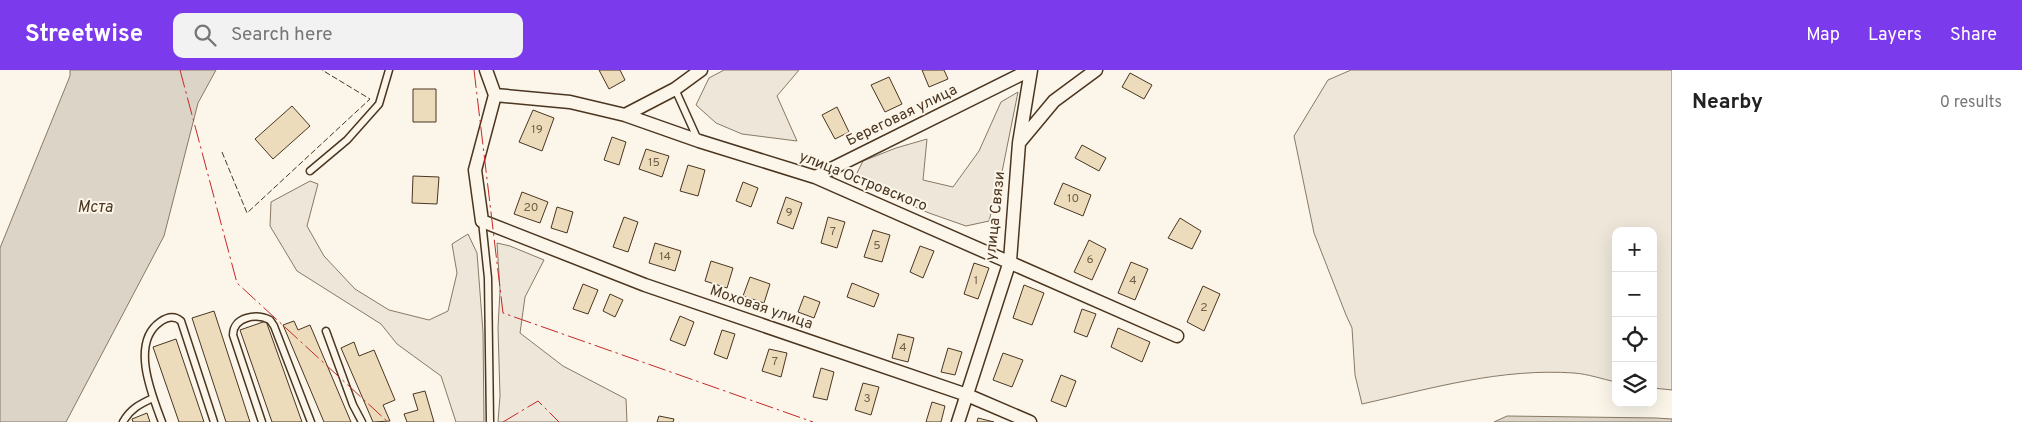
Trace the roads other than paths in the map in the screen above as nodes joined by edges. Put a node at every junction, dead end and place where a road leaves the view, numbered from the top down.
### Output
1 (389, 70) edge
2 (486, 70) edge
3 (701, 70) edge
4 (1031, 70) edge
5 (1096, 70) edge
6 (674, 88) junction
7 (495, 95) junction
8 (625, 115) junction
9 (699, 141) junction
10 (1019, 143) junction
11 (310, 171) dead end
12 (815, 177) junction
13 (482, 221) junction
14 (1010, 261) junction
15 (326, 331) dead end
16 (1177, 336) dead end
17 (967, 395) junction
18 (153, 398) junction
19 (123, 422) edge
20 (162, 422) edge
21 (214, 422) edge
22 (262, 422) edge
23 (311, 422) edge
24 (362, 422) edge
25 (490, 422) edge
26 (958, 422) edge
27 (1030, 422) edge

1 - 11 lane
2 - 7 street
3 - 6 street
4 - 10 street, улица Связи
4 - 12 street, Береговая улица
5 - 10 street
6 - 8 street
6 - 9 lane
7 - 8 street, улица Островского
7 - 13 street
8 - 9 street, улица Островского
9 - 12 street, улица Островского
10 - 14 street, улица Связи
12 - 14 street, улица Островского
13 - 17 street, Моховая улица
13 - 25 lane
14 - 16 street, улица Островского
14 - 17 street, улица Связи
15 - 24 lane
17 - 26 street, улица Связи
17 - 27 street, Моховая улица
18 - 19 lane
18 - 20 lane
18 - 21 lane
22 - 23 lane

